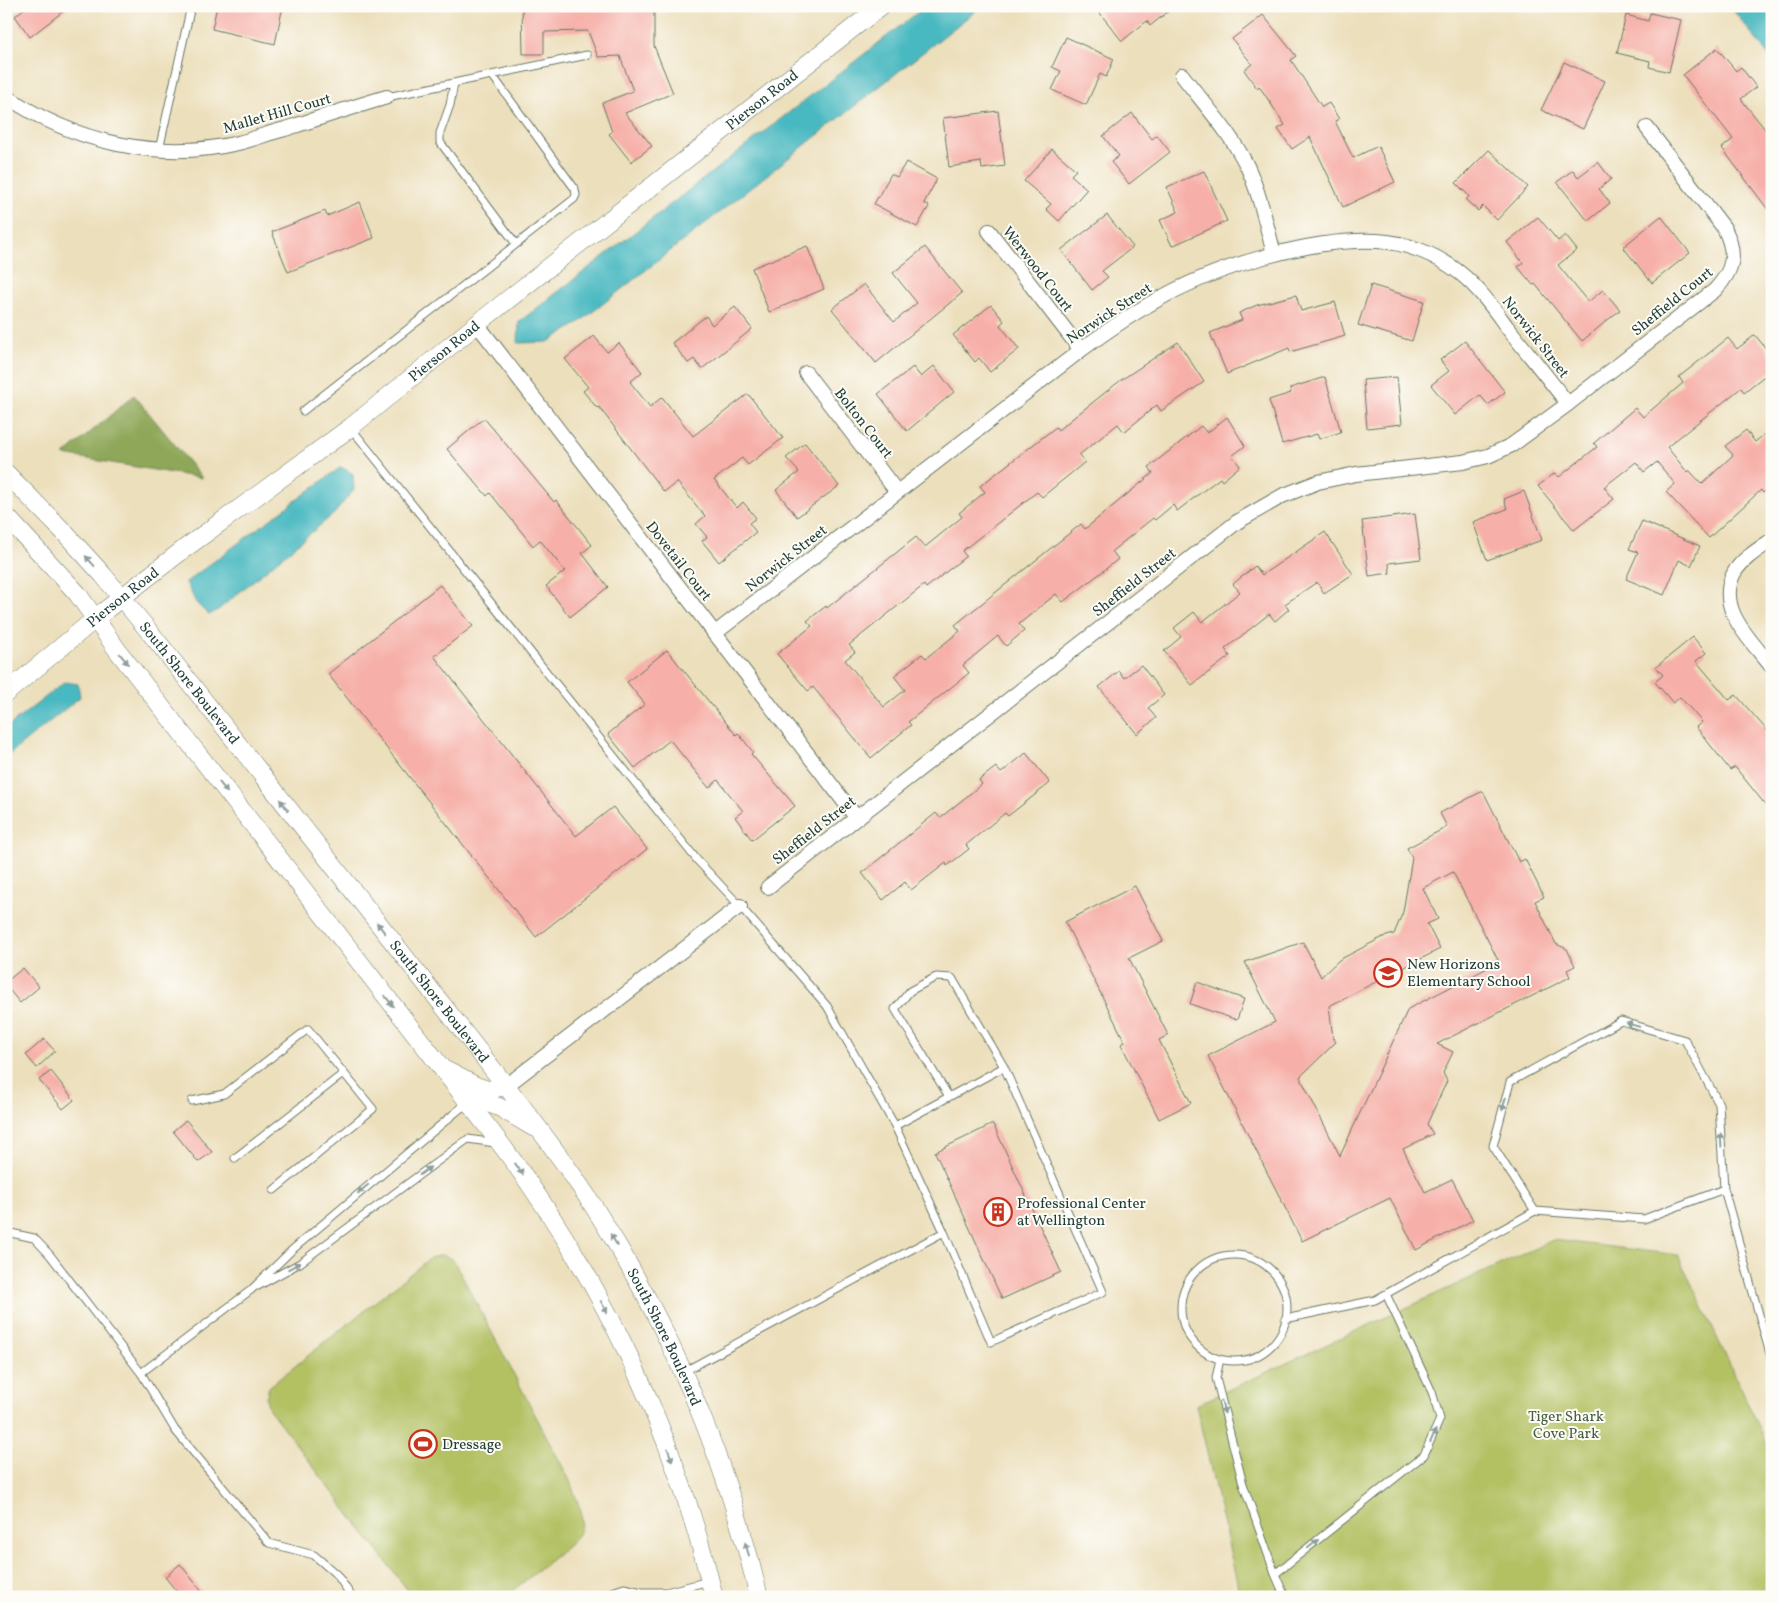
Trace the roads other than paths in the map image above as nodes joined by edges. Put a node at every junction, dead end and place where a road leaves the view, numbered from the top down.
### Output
1 (191, 6) edge
2 (881, 6) edge
3 (587, 55) dead end
4 (492, 75) junction
5 (1182, 75) dead end
6 (454, 83) junction
7 (6, 96) edge
8 (387, 97) joint
9 (1647, 128) dead end
10 (159, 150) junction
11 (989, 231) dead end
12 (516, 244) junction
13 (1274, 254) junction
14 (477, 324) junction
15 (1080, 350) junction
16 (806, 373) dead end
17 (1568, 404) junction
18 (303, 410) dead end
19 (351, 427) junction
20 (6, 473) edge
21 (898, 492) junction
22 (6, 516) edge
23 (1772, 540) edge
24 (121, 598) junction
25 (96, 619) junction
26 (714, 634) junction
27 (1772, 667) edge
28 (6, 693) edge
29 (856, 817) junction
30 (768, 887) dead end
31 (740, 906) junction
32 (440, 1067) junction
33 (1004, 1067) junction
34 (344, 1073) junction
35 (506, 1086) junction
36 (948, 1098) junction
37 (192, 1101) dead end
38 (468, 1102) junction
39 (895, 1126) junction
40 (541, 1132) junction
41 (500, 1143) junction
42 (235, 1158) dead end
43 (1724, 1189) junction
44 (274, 1190) dead end
45 (1535, 1211) junction
46 (6, 1232) edge
47 (944, 1232) junction
48 (251, 1290) junction
49 (1386, 1294) junction
50 (1286, 1319) junction
51 (1220, 1359) junction
52 (1772, 1361) edge
53 (682, 1372) junction
54 (142, 1373) junction
55 (1275, 1574) junction
56 (712, 1589) edge
57 (352, 1597) edge
58 (598, 1597) edge
59 (759, 1597) edge
60 (1285, 1597) edge

1 - 10 lane
2 - 14 street, Pierson Road
3 - 4 lane
4 - 6 lane
4 - 12 lane
5 - 13 street
6 - 8 lane
6 - 12 lane
7 - 10 street, Mallet Hill Court
8 - 10 street, Mallet Hill Court
9 - 17 street, Sheffield Court
11 - 15 street, Werwood Court
12 - 18 lane
13 - 15 street, Norwick Street
13 - 17 street, Norwick Street
14 - 19 street, Pierson Road
14 - 26 street, Dovetail Court
15 - 21 street, Norwick Street
16 - 21 street, Bolton Court
17 - 29 street, Sheffield Street
19 - 24 street, Pierson Road
19 - 31 lane
24 -> 20 street, South Shore Boulevard
21 - 26 street, Norwick Street
22 - 25 street
23 - 27 street
24 - 25 street, Pierson Road
35 -> 24 street, South Shore Boulevard
25 - 28 street, Pierson Road
25 -> 32 street
26 - 29 street, Dovetail Court
29 - 30 street, Sheffield Street
31 - 35 street
31 - 39 lane
32 - 35 street
32 - 38 street
33 - 36 lane
33 - 36 lane
33 - 47 lane
34 - 37 lane
34 - 42 lane
34 - 44 lane
35 - 40 street, South Shore Boulevard
36 - 39 lane
38 - 40 street
38 - 41 street
38 -> 48 lane
39 - 47 lane
53 -> 40 street, South Shore Boulevard
48 -> 41 lane
41 -> 56 street
43 - 45 lane
43 -> 45 lane
43 - 52 lane
45 - 49 lane
46 - 54 lane
47 - 53 lane
48 - 54 lane
49 - 50 lane
55 -> 49 lane
50 - 51 lane
50 - 51 lane
51 -> 55 lane
59 -> 53 street, South Shore Boulevard
54 - 57 lane
55 - 60 lane
56 - 58 lane

